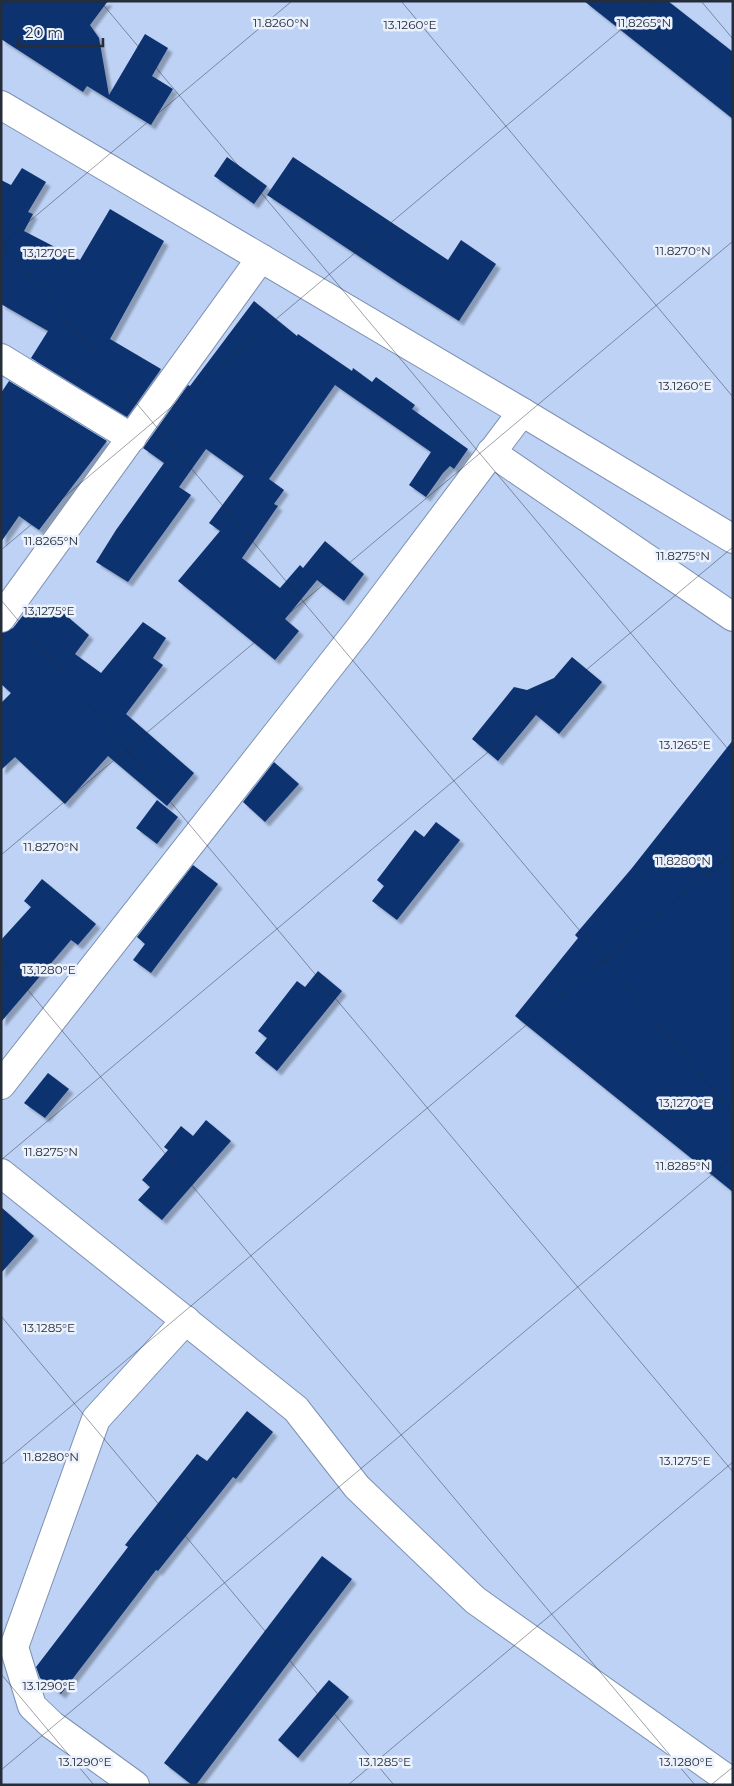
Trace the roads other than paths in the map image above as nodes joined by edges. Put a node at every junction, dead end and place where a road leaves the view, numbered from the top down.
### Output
1 (1, 105) edge
2 (261, 258) junction
3 (1, 358) edge
4 (522, 412) junction
5 (132, 438) junction
6 (491, 452) junction
7 (733, 539) edge
8 (733, 617) edge
9 (1, 618) edge
10 (1, 1086) edge
11 (1, 1173) edge
12 (186, 1320) junction
13 (730, 1775) edge
14 (135, 1785) edge

1 - 2 street
2 - 4 street
2 - 5 street
3 - 5 street
4 - 6 street
4 - 7 street
5 - 9 street
6 - 8 street
6 - 10 street
11 - 12 street
12 - 13 street
12 - 14 street

